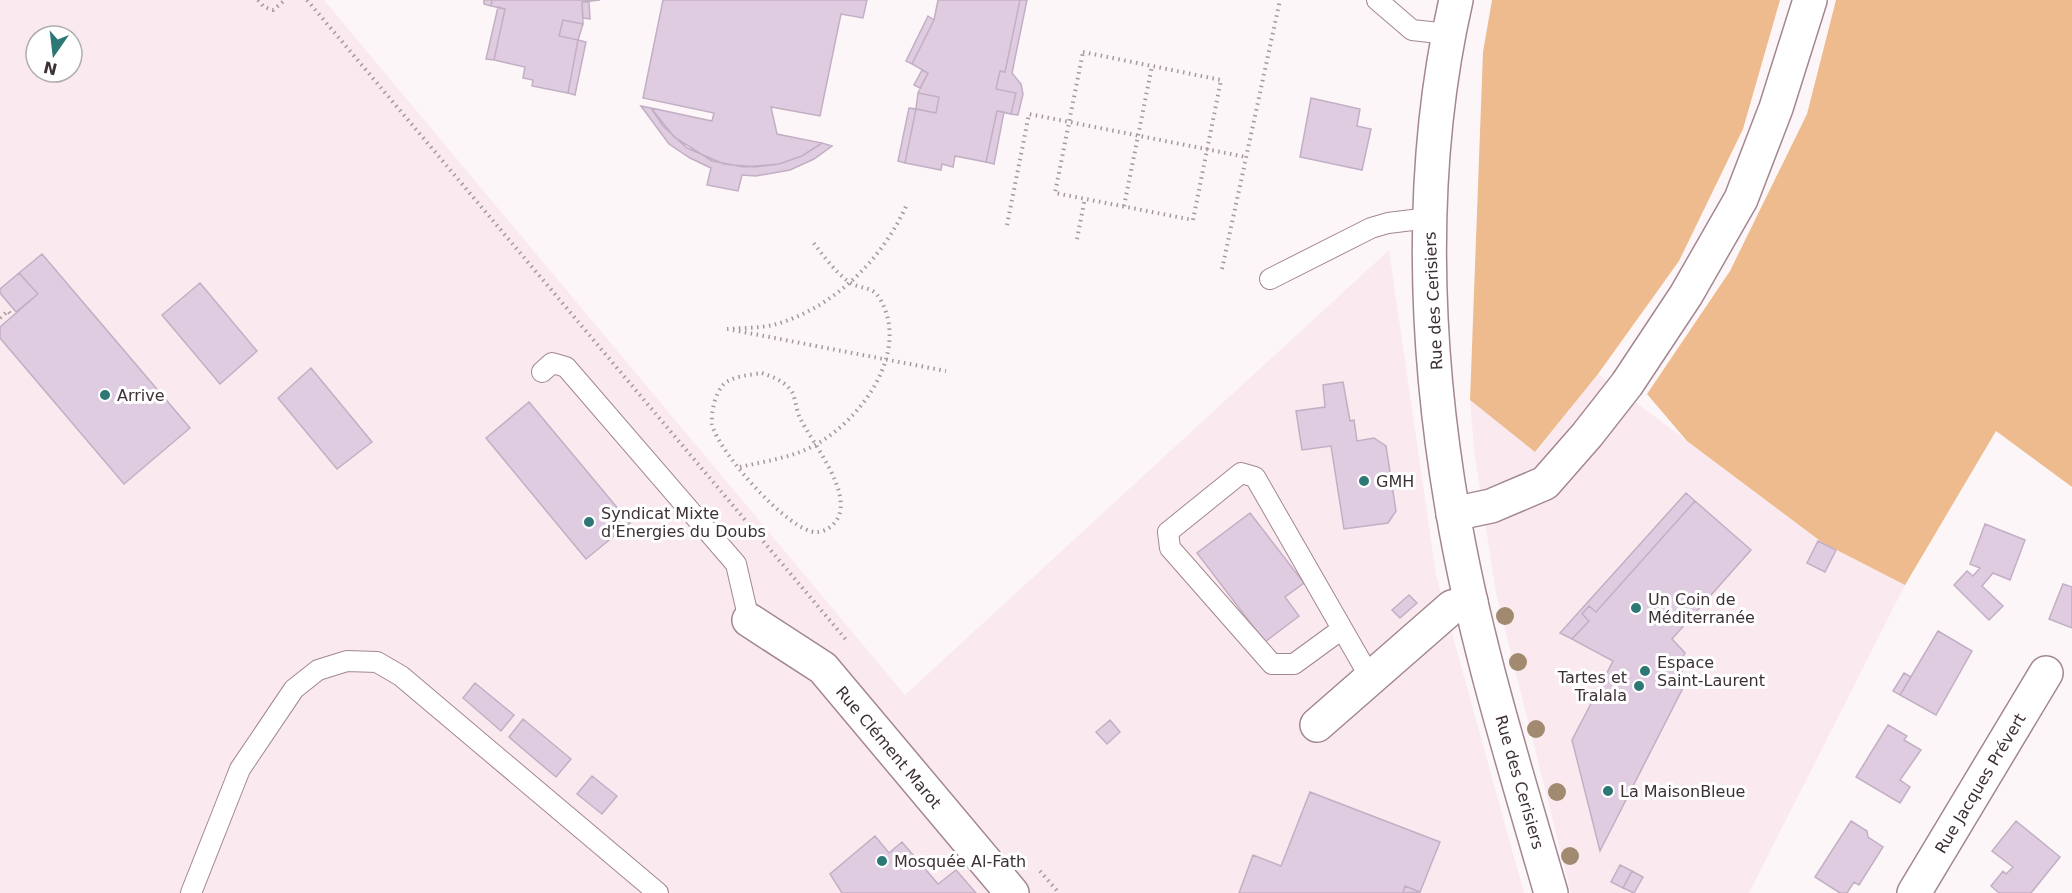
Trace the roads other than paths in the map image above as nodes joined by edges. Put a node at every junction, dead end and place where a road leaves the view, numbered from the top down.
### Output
1 (1377, 0) edge
2 (1456, 0) edge
3 (1809, 0) edge
4 (1448, 34) junction
5 (1429, 218) junction
6 (1270, 279) dead end
7 (542, 372) dead end
8 (1453, 514) junction
9 (1471, 602) junction
10 (749, 621) joint
11 (1342, 629) junction
12 (2046, 673) dead end
13 (1371, 679) junction
14 (1317, 725) dead end
15 (191, 893) edge
16 (658, 893) edge
17 (1012, 893) edge
18 (1551, 893) edge
19 (1914, 893) edge

1 - 4 lane
2 - 4 street, Rue des Cerisiers
3 - 8 street
4 - 5 street, Rue des Cerisiers
5 - 6 lane
5 - 8 street, Rue des Cerisiers
7 - 10 lane
8 - 9 street, Rue des Cerisiers
9 - 13 street
9 - 18 street, Rue des Cerisiers
10 - 17 street, Rue Clément Marot
11 - 11 lane
11 - 13 lane
12 - 19 street, Rue Jacques Prévert
13 - 14 street
15 - 16 lane

